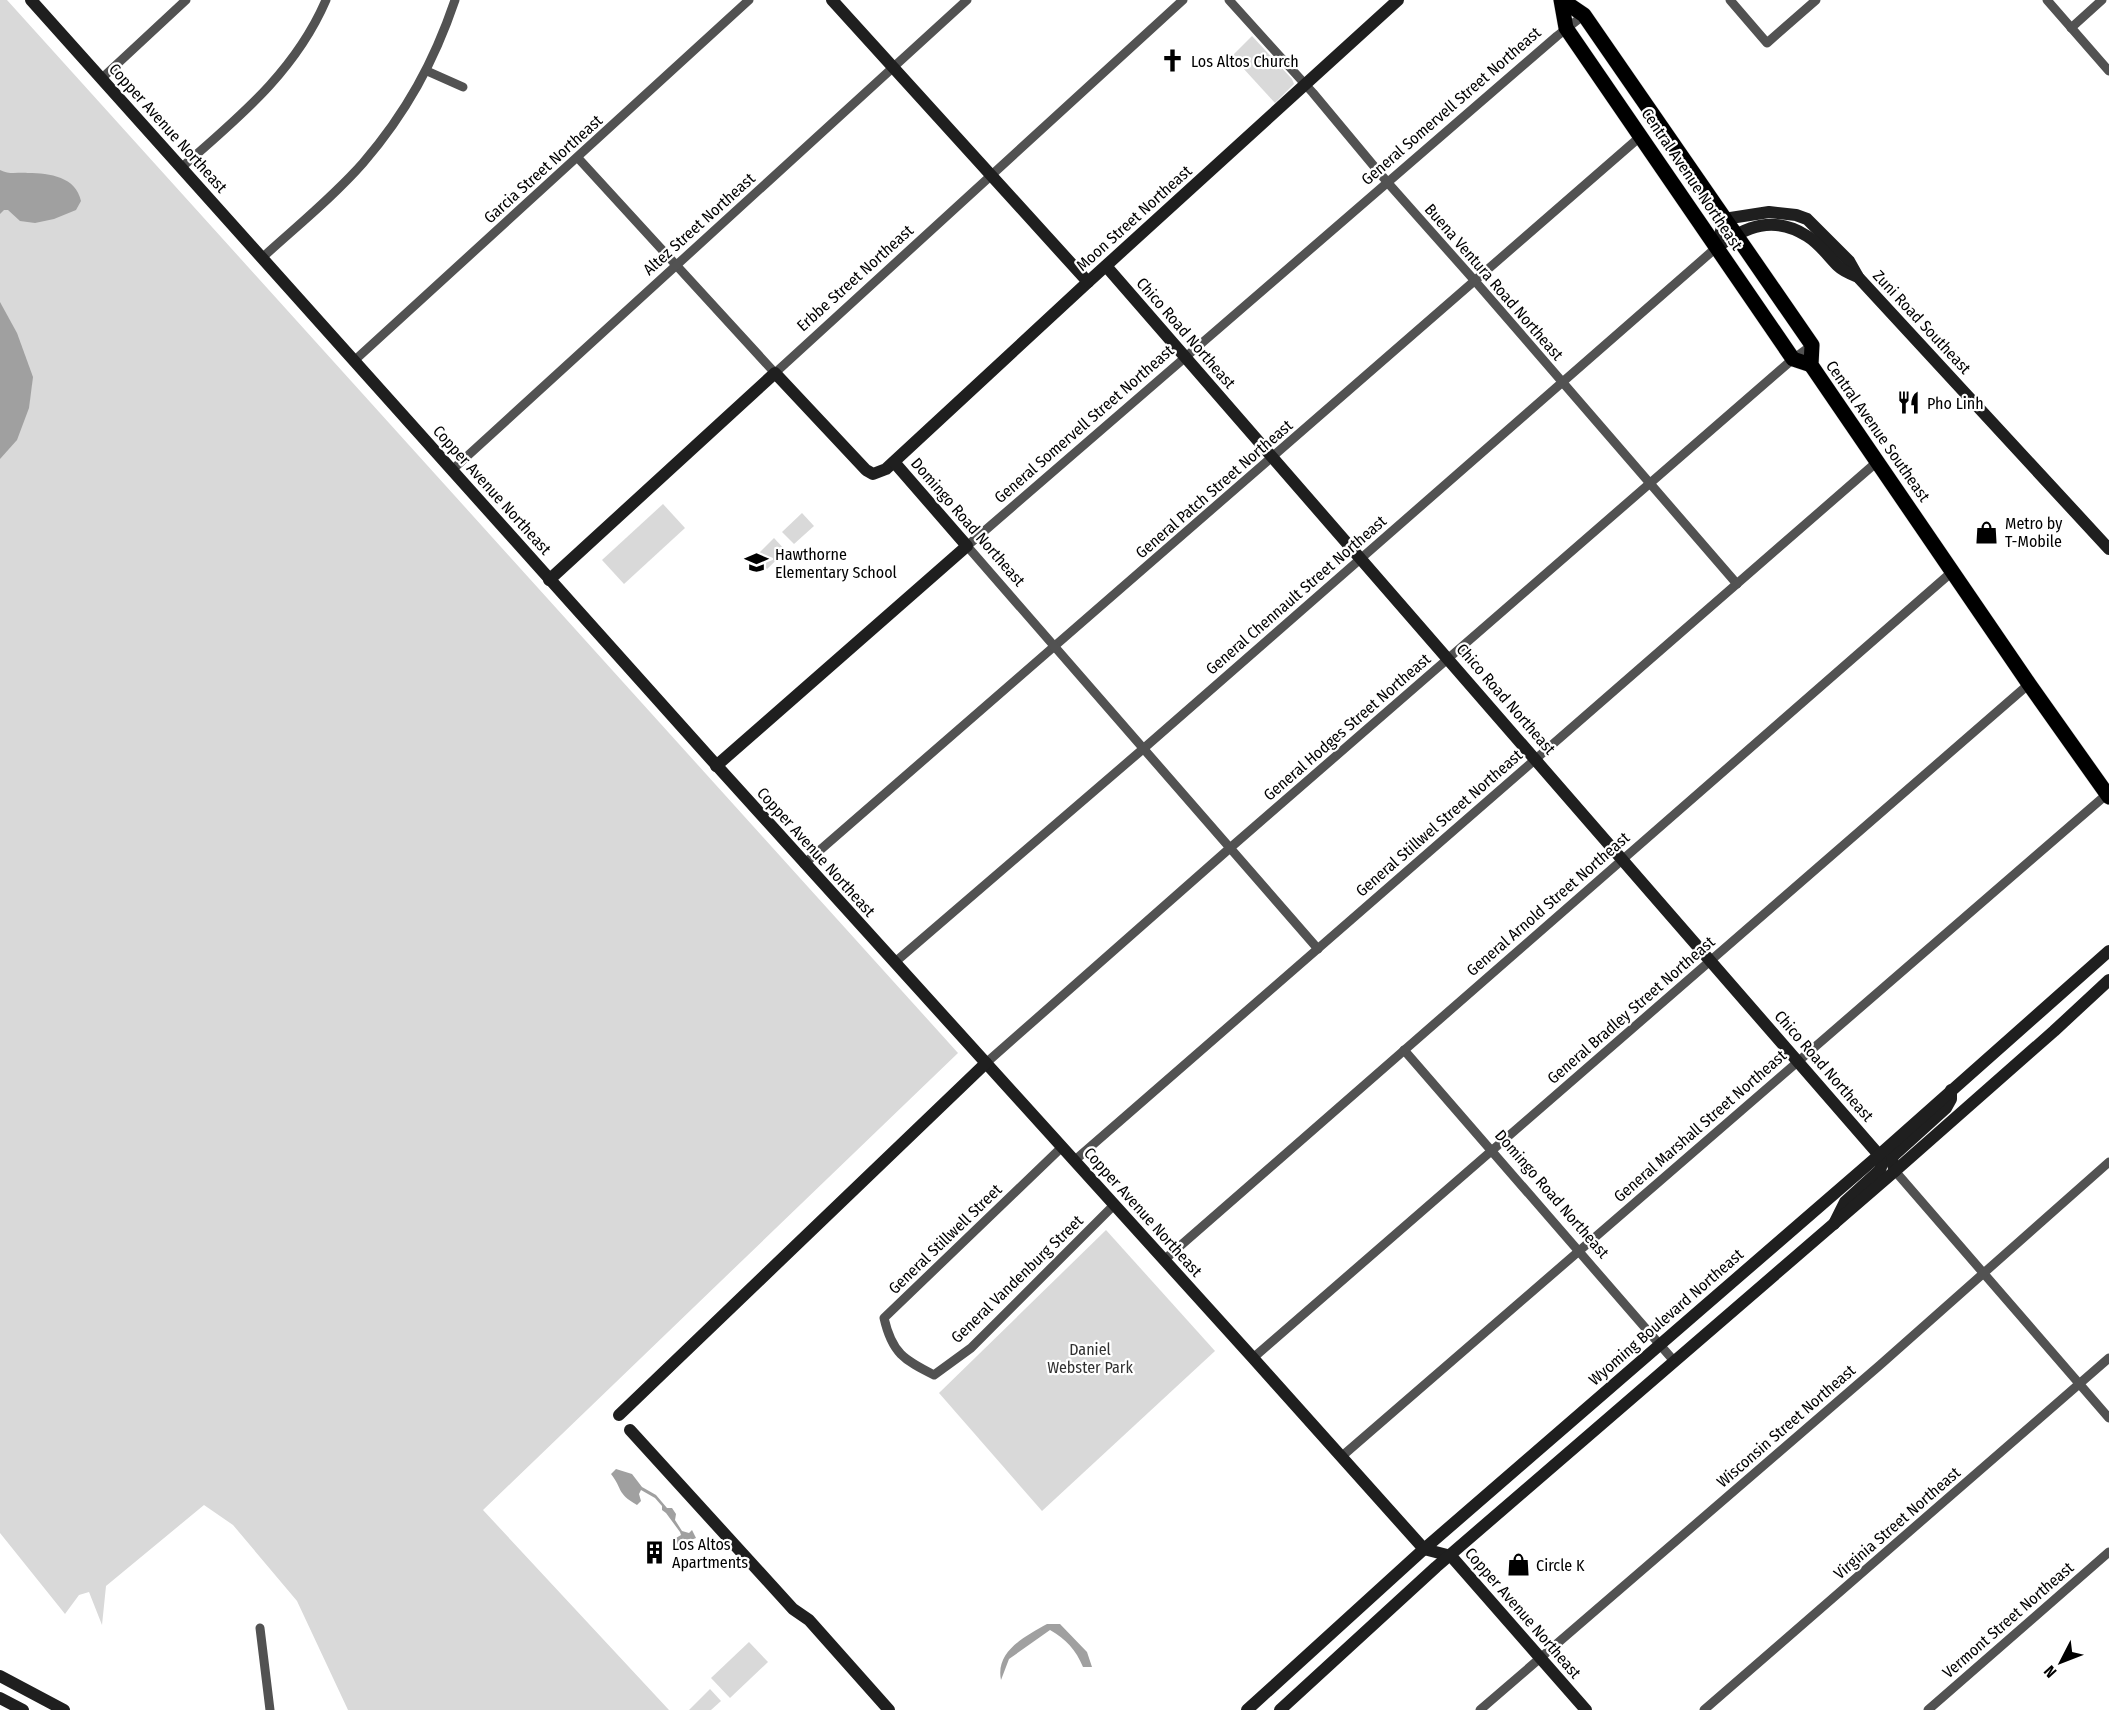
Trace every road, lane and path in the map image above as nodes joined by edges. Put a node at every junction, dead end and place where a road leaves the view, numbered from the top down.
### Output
1 (31, 0) edge
2 (186, 0) edge
3 (326, 0) edge
4 (455, 0) edge
5 (750, 0) edge
6 (832, 0) edge
7 (967, 0) edge
8 (1183, 0) edge
9 (1229, 0) edge
10 (1398, 0) edge
11 (1562, 0) edge
12 (1730, 0) edge
13 (1816, 0) edge
14 (2047, 0) edge
15 (2102, 0) edge
16 (1584, 15) junction
17 (1566, 28) junction
18 (2071, 28) junction
19 (894, 67) junction
20 (427, 71) junction
21 (2109, 71) edge
22 (101, 80) junction
23 (1306, 85) junction
24 (463, 87) dead end
25 (1641, 136) junction
26 (578, 158) junction
27 (182, 167) junction
28 (991, 176) junction
29 (1388, 183) junction
30 (1724, 219) junction
31 (1734, 235) junction
32 (1717, 247) junction
33 (263, 257) junction
34 (677, 265) junction
35 (1106, 266) junction
36 (1858, 277) junction
37 (1475, 280) junction
38 (1088, 282) junction
39 (1812, 345) junction
40 (1186, 358) junction
41 (1793, 359) junction
42 (355, 360) junction
43 (1811, 365) junction
44 (775, 373) junction
45 (1562, 382) junction
46 (1273, 458) junction
47 (1878, 461) junction
48 (894, 462) junction
49 (452, 470) junction
50 (1650, 484) junction
51 (967, 546) junction
52 (2109, 549) edge
53 (1361, 558) junction
54 (1953, 571) junction
55 (549, 580) junction
56 (1737, 584) junction
57 (1055, 647) junction
58 (1448, 659) junction
59 (2029, 684) junction
60 (1143, 749) junction
61 (1536, 759) junction
62 (716, 766) junction
63 (2107, 796) edge
64 (2109, 810) edge
65 (1230, 848) junction
66 (1623, 859) junction
67 (804, 864) junction
68 (1318, 949) junction
69 (2109, 951) edge
70 (1710, 962) junction
71 (894, 963) junction
72 (2109, 980) edge
73 (1404, 1050) junction
74 (1797, 1061) junction
75 (986, 1063) junction
76 (1951, 1090) junction
77 (1062, 1147) junction
78 (1492, 1151) junction
79 (1879, 1155) junction
80 (1074, 1161) junction
81 (2109, 1162) edge
82 (1895, 1171) junction
83 (1114, 1205) junction
84 (1834, 1224) junction
85 (1579, 1251) junction
86 (1164, 1260) junction
87 (1983, 1272) junction
88 (1660, 1344) junction
89 (1253, 1358) junction
90 (2109, 1358) edge
91 (1674, 1361) junction
92 (908, 1362) joint
93 (2079, 1384) junction
94 (619, 1415) dead end
95 (2109, 1418) edge
96 (630, 1430) dead end
97 (1341, 1457) junction
98 (1424, 1549) junction
99 (2109, 1552) edge
100 (1451, 1556) junction
101 (260, 1628) dead end
102 (1540, 1658) junction
103 (4, 1678) edge
104 (0, 1698) edge
105 (19, 1708) edge
106 (64, 1710) edge
107 (270, 1710) edge
108 (889, 1710) edge
109 (1247, 1710) edge
110 (1280, 1710) edge
111 (1480, 1710) edge
112 (1586, 1710) edge
113 (1704, 1710) edge
114 (1928, 1710) edge

1 - 22 street, Copper Avenue Northeast
2 - 22 street
3 - 27 street
4 - 20 street
5 - 26 street, Garcia Street Northeast
6 - 19 street
7 - 19 street, Altez Street Northeast
8 - 28 street, Erbbe Street Northeast
9 - 23 street, Buena Ventura Road Northeast
10 - 23 street, Moon Street Northeast
11 - 16 main road, Central Avenue Southeast
11 - 17 main road, Central Avenue Northeast
12 - 13 street
14 - 18 street
15 - 18 street
16 - 17 street, General Somervell Street Northeast
16 - 30 main road, Central Avenue Southeast
17 - 25 main road, Central Avenue Northeast
17 - 29 street, General Somervell Street Northeast
18 - 21 street
19 - 28 street
19 - 34 street, Altez Street Northeast
20 - 24 street
20 - 33 street
22 - 27 street, Copper Avenue Northeast
23 - 29 street, Buena Ventura Road Northeast
23 - 35 street, Moon Street Northeast
25 - 32 main road, Central Avenue Northeast
25 - 37 street, General Patch Street Northeast
26 - 34 street, Domingo Road Northeast
26 - 42 street, Garcia Street Northeast
27 - 33 street, Copper Avenue Northeast
28 - 38 street
28 - 44 street, Erbbe Street Northeast
29 - 37 street, Buena Ventura Road Northeast
29 - 40 street, General Somervell Street Northeast
30 - 31 main road, Central Avenue Southeast
30 - 32 street
30 - 36 street, Zuni Road Southeast
31 - 32 street, Zuni Road Southeast
31 - 36 street, Zuni Road Southeast
31 - 39 main road, Central Avenue Southeast
32 - 41 main road, Central Avenue Northeast
32 - 45 street, General Chennault Street Northeast
33 - 42 street, Copper Avenue Northeast
34 - 44 street, Domingo Road Northeast
34 - 49 street, Altez Street Northeast
35 - 38 street, Moon Street Northeast
35 - 40 street, Chico Road Northeast
36 - 52 street, Zuni Road Southeast
37 - 45 street, Buena Ventura Road Northeast
37 - 46 street, General Patch Street Northeast
38 - 48 street, Moon Street Northeast
39 - 41 street, General Hodges Street Northeast
39 - 43 main road, Central Avenue Southeast
40 - 46 street, Chico Road Northeast
40 - 51 street, General Somervell Street Northeast
41 - 43 main road
41 - 50 street, General Hodges Street Northeast
42 - 49 street, Copper Avenue Northeast
43 - 47 main road, Central Avenue Southeast
44 - 48 street, Domingo Road Northeast
44 - 55 street, Erbbe Street Northeast
45 - 50 street, Buena Ventura Road Northeast
45 - 53 street, General Chennault Street Northeast
46 - 53 street, Chico Road Northeast
46 - 57 street, General Patch Street Northeast
47 - 54 main road, Central Avenue Southeast
47 - 56 street, General Stillwel Street Northeast
48 - 51 street, Domingo Road Northeast
49 - 55 street, Copper Avenue Northeast
50 - 56 street, Buena Ventura Road Northeast
50 - 58 street, General Hodges Street Northeast
51 - 57 street, Domingo Road Northeast
51 - 62 street, General Somervell Street Northeast
53 - 58 street, Chico Road Northeast
53 - 60 street, General Chennault Street Northeast
54 - 59 main road, Central Avenue Southeast
54 - 66 street, General Arnold Street Northeast
55 - 62 street, Copper Avenue Northeast
56 - 61 street, General Stillwel Street Northeast
57 - 60 street, Domingo Road Northeast
57 - 67 street, General Patch Street Northeast
58 - 61 street, Chico Road Northeast
58 - 65 street, General Hodges Street Northeast
59 - 63 main road, Central Avenue Southeast
59 - 70 street, General Bradley Street Northeast
60 - 65 street, Domingo Road Northeast
60 - 71 street, General Chennault Street Northeast
61 - 66 street, Chico Road Northeast
61 - 68 street, General Stillwel Street Northeast
62 - 67 street, Copper Avenue Northeast
63 - 64 main road
63 - 74 street, General Marshall Street Northeast
65 - 68 street, Domingo Road Northeast
65 - 75 street, General Hodges Street Northeast
66 - 70 street, Chico Road Northeast
66 - 73 street, General Arnold Street Northeast
67 - 71 street, Copper Avenue Northeast
68 - 80 street, General Stillwel Street Northeast
69 - 76 street, Wyoming Boulevard Northeast
70 - 74 street, Chico Road Northeast
70 - 78 street, General Bradley Street Northeast
71 - 75 street, Copper Avenue Northeast
72 - 82 street
73 - 78 street, Domingo Road Northeast
73 - 86 street, General Arnold Street Northeast
74 - 79 street, Chico Road Northeast
74 - 85 street, General Marshall Street Northeast
75 - 77 street, Copper Avenue Northeast
75 - 94 street
76 - 79 street, Wyoming Boulevard Northeast
76 - 82 street
77 - 80 street, Copper Avenue Northeast
77 - 92 street, General Stillwell Street
78 - 85 street, Domingo Road Northeast
78 - 89 street, General Bradley Street Northeast
79 - 84 street
79 - 88 street, Wyoming Boulevard Northeast
80 - 83 street, Copper Avenue Northeast
81 - 87 street, Wisconsin Street Northeast
82 - 84 street
82 - 87 street
83 - 86 street, Copper Avenue Northeast
83 - 92 street, General Vandenburg Street
84 - 91 street
85 - 88 street, Domingo Road Northeast
85 - 97 street, General Marshall Street Northeast
86 - 89 street, Copper Avenue Northeast
87 - 93 street
87 - 102 street, Wisconsin Street Northeast
88 - 91 street, Domingo Road Northeast
88 - 98 street, Wyoming Boulevard Northeast
89 - 97 street, Copper Avenue Northeast
90 - 93 street, Virginia Street Northeast
91 - 100 street
93 - 95 street
93 - 113 street, Virginia Street Northeast
96 - 108 street
97 - 98 street, Copper Avenue Northeast
98 - 100 street, Copper Avenue Northeast
98 - 109 street, Wyoming Boulevard Northeast
99 - 114 street, Vermont Street Northeast
100 - 102 street, Copper Avenue Northeast
100 - 110 street
101 - 107 street
102 - 111 street, Wisconsin Street Northeast
102 - 112 street, Copper Avenue Northeast
103 - 106 street
104 - 105 street

